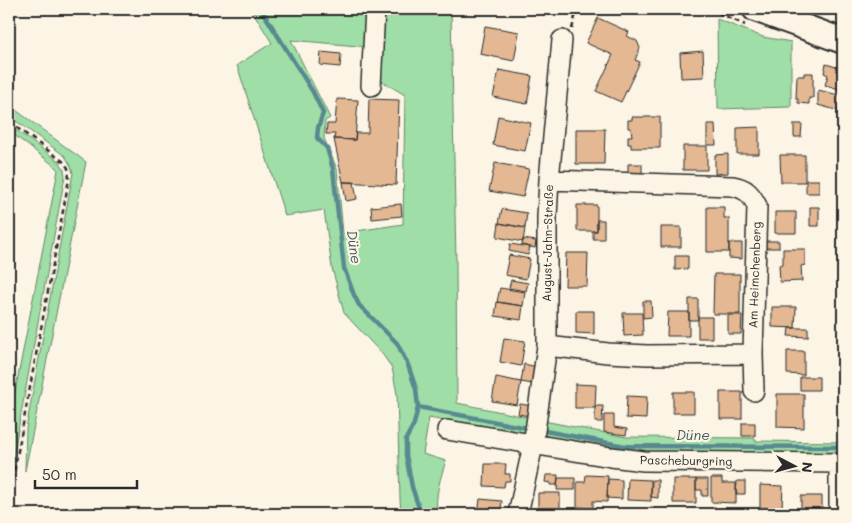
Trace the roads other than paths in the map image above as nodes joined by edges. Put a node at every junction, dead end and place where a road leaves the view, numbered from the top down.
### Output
1 (375, 9) edge
2 (755, 9) edge
3 (562, 40) dead end
4 (843, 41) edge
5 (370, 86) dead end
6 (549, 180) junction
7 (547, 346) junction
8 (753, 354) junction
9 (754, 391) dead end
10 (447, 430) dead end
11 (533, 445) junction
12 (841, 463) edge
13 (518, 514) edge
14 (839, 514) edge

1 - 5 street
2 - 4 main road
3 - 6 street, August-Jahn-Straße
6 - 7 street, August-Jahn-Straße
6 - 8 street, Am Heimchenberg
7 - 8 street
7 - 11 street, August-Jahn-Straße
8 - 9 street, Am Heimchenberg
10 - 11 street, Pascheburgring
11 - 12 street, Pascheburgring
11 - 13 street
12 - 14 street, Pascheburgring

